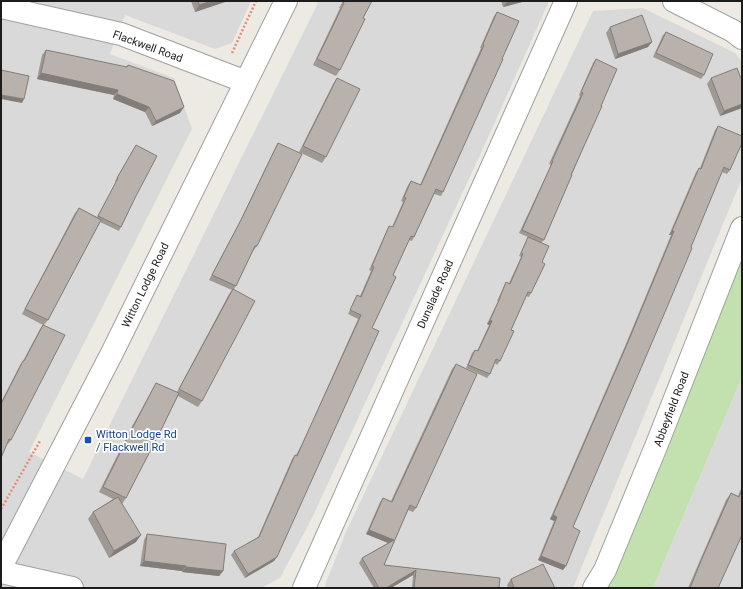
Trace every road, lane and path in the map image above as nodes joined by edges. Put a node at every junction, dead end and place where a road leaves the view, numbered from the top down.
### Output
1 (286, 1) edge
2 (566, 1) edge
3 (674, 1) edge
4 (4, 5) edge
5 (742, 38) edge
6 (246, 82) junction
7 (742, 228) edge
8 (1, 567) edge
9 (1, 572) edge
10 (72, 588) edge
11 (304, 588) edge
12 (594, 588) edge

1 - 6 street, Witton Lodge Road
2 - 11 street, Dunslade Road
3 - 5 street
4 - 6 street, Flackwell Road
6 - 8 street, Witton Lodge Road
7 - 12 street, Abbeyfield Road
9 - 10 street

